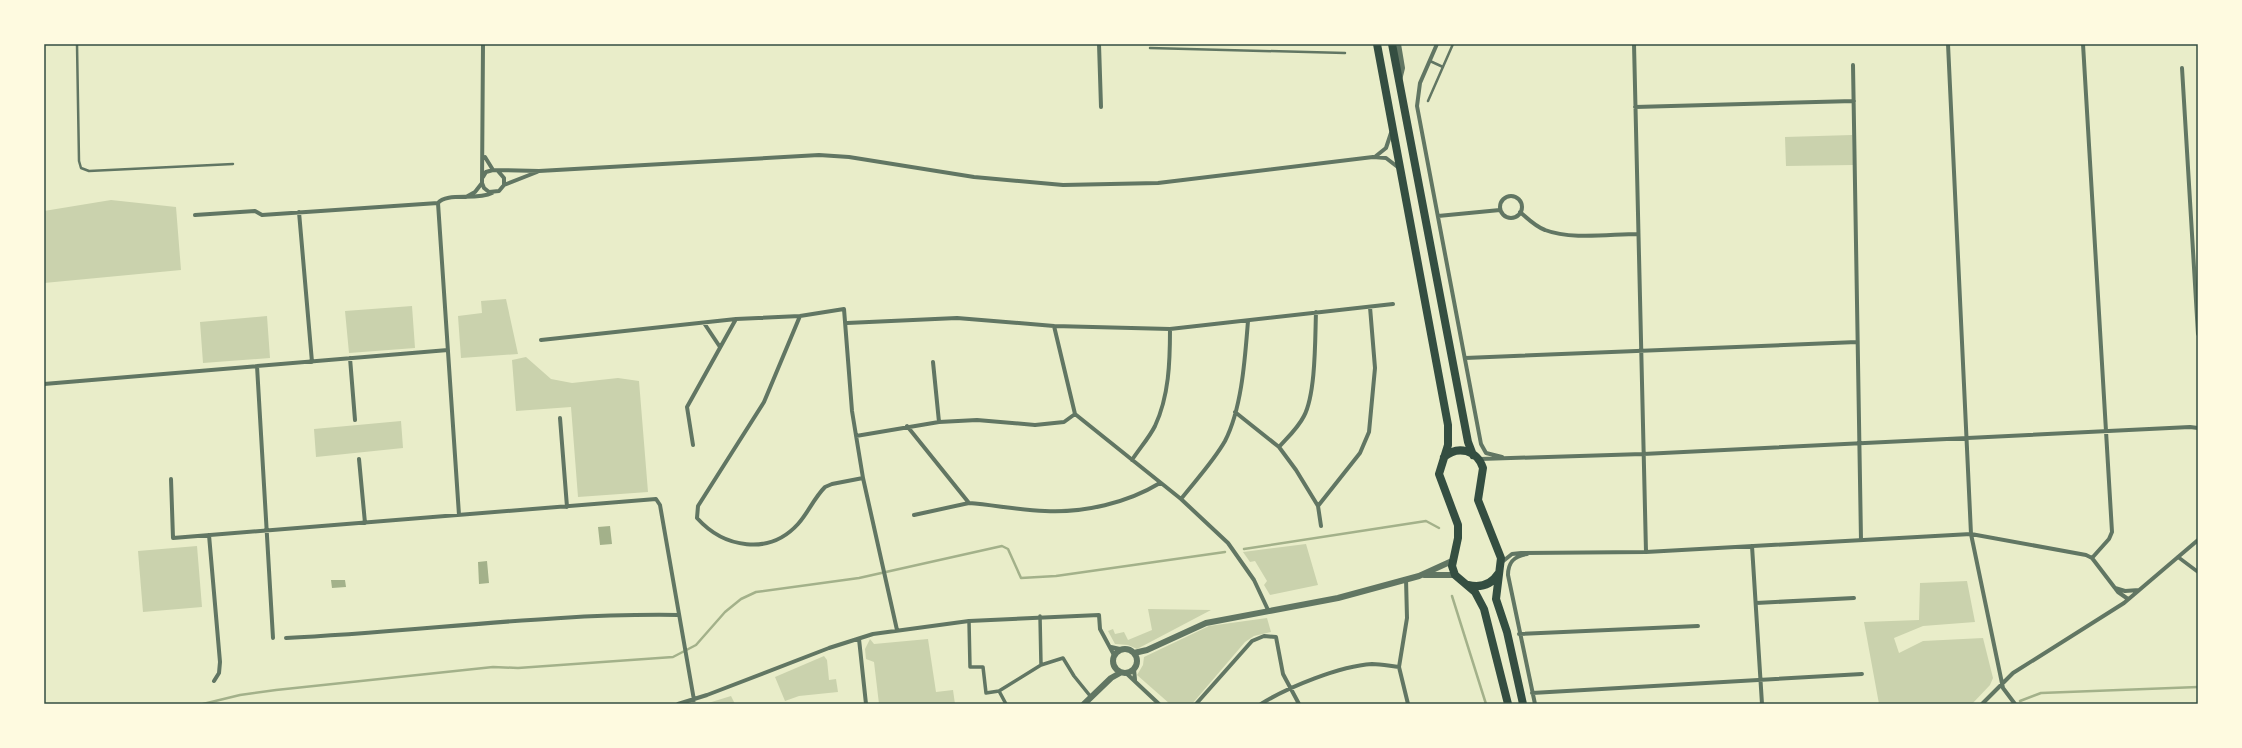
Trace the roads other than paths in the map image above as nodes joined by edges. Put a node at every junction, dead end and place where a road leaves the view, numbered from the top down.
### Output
1 (77, 44) edge
2 (483, 44) edge
3 (1099, 44) edge
4 (1377, 44) edge
5 (1392, 44) edge
6 (1398, 44) edge
7 (1438, 44) edge
8 (1453, 44) edge
9 (1634, 44) edge
10 (1948, 44) edge
11 (2083, 44) edge
12 (1150, 48) dead end
13 (1345, 53) dead end
14 (1430, 61) junction
15 (1853, 65) dead end
16 (1443, 66) junction
17 (2182, 68) dead end
18 (1399, 81) junction
19 (1428, 101) dead end
20 (1854, 101) junction
21 (1101, 107) dead end
22 (1635, 107) junction
23 (1391, 125) junction
24 (484, 148) junction
25 (1373, 157) junction
26 (233, 164) dead end
27 (1400, 169) junction
28 (495, 170) junction
29 (539, 171) junction
30 (482, 177) junction
31 (482, 183) junction
32 (504, 185) junction
33 (492, 193) junction
34 (464, 198) junction
35 (438, 203) junction
36 (1500, 210) junction
37 (299, 212) junction
38 (1520, 212) junction
39 (195, 215) dead end
40 (1438, 216) junction
41 (1638, 234) junction
42 (1393, 304) dead end
43 (1370, 307) junction
44 (1316, 312) junction
45 (800, 316) junction
46 (736, 320) junction
47 (1248, 321) junction
48 (704, 323) junction
49 (846, 323) junction
50 (1054, 326) junction
51 (1170, 329) junction
52 (2198, 334) edge
53 (541, 340) dead end
54 (1858, 342) junction
55 (720, 347) junction
56 (448, 350) junction
57 (1641, 351) junction
58 (350, 358) junction
59 (1465, 358) junction
60 (312, 362) junction
61 (933, 362) dead end
62 (257, 366) junction
63 (44, 384) edge
64 (1235, 412) junction
65 (1075, 414) junction
66 (560, 418) dead end
67 (355, 420) dead end
68 (939, 422) junction
69 (907, 426) junction
70 (2198, 428) edge
71 (2108, 431) junction
72 (856, 436) junction
73 (1967, 437) junction
74 (1859, 443) junction
75 (693, 445) dead end
76 (1279, 447) junction
77 (1644, 454) junction
78 (1474, 456) junction
79 (1444, 457) junction
80 (1512, 458) junction
81 (359, 459) dead end
82 (1132, 460) junction
83 (862, 478) junction
84 (171, 479) dead end
85 (1160, 483) junction
86 (1180, 500) junction
87 (968, 503) junction
88 (1318, 506) junction
89 (567, 507) junction
90 (459, 515) junction
91 (914, 515) dead end
92 (365, 523) junction
93 (1321, 526) dead end
94 (267, 531) junction
95 (1971, 534) junction
96 (209, 535) junction
97 (1860, 540) junction
98 (2198, 540) edge
99 (1752, 546) junction
100 (1646, 552) junction
101 (1532, 554) junction
102 (2178, 557) junction
103 (2092, 558) junction
104 (1452, 560) junction
105 (1501, 566) junction
106 (2198, 572) edge
107 (1455, 574) junction
108 (1419, 576) junction
109 (1406, 579) junction
110 (1468, 585) junction
111 (2115, 588) junction
112 (2139, 590) junction
113 (1854, 598) dead end
114 (2128, 599) junction
115 (1756, 603) junction
116 (1269, 612) junction
117 (678, 615) junction
118 (1040, 616) junction
119 (969, 621) junction
120 (1698, 626) dead end
121 (897, 630) junction
122 (1519, 634) junction
123 (273, 638) dead end
124 (286, 638) dead end
125 (859, 639) junction
126 (1109, 646) junction
127 (1120, 650) junction
128 (1147, 650) junction
129 (1134, 653) junction
130 (1114, 655) junction
131 (1137, 659) junction
132 (1041, 665) junction
133 (1113, 666) junction
134 (1399, 667) junction
135 (1134, 669) junction
136 (1123, 673) junction
137 (1862, 674) dead end
138 (1110, 678) junction
139 (214, 681) dead end
140 (1761, 681) junction
141 (2002, 683) junction
142 (1137, 684) junction
143 (1290, 688) junction
144 (999, 691) junction
145 (1532, 693) junction
146 (1091, 697) junction
147 (1153, 699) junction
148 (694, 700) junction
149 (678, 704) edge
150 (866, 704) edge
151 (1006, 704) edge
152 (1084, 704) edge
153 (1150, 704) edge
154 (1159, 704) edge
155 (1196, 704) edge
156 (1261, 704) edge
157 (1299, 704) edge
158 (1408, 704) edge
159 (1508, 704) edge
160 (1523, 704) edge
161 (1535, 704) edge
162 (1762, 704) edge
163 (1982, 704) edge
164 (2015, 704) edge

1 - 26 lane
2 - 24 street
3 - 21 street
4 - 23 main road
5 - 18 main road
6 - 18 street
7 - 14 street
8 - 16 lane
9 - 22 street
10 - 73 street
11 - 71 street
12 - 13 lane
14 - 16 lane
14 - 40 street
15 - 20 street
16 - 19 lane
17 - 52 street
18 - 78 main road
20 - 22 street
20 - 54 street
22 - 41 street
23 - 25 street
23 - 27 main road
24 - 28 street
24 - 30 street
25 - 27 street
25 - 29 street
27 - 79 main road
28 - 29 street
28 - 30 street
28 - 32 street
29 - 32 street
30 - 31 street
31 - 33 street
31 - 34 street
32 - 33 street
33 - 34 street
34 - 35 street
35 - 37 street
35 - 56 street
36 - 38 street
36 - 38 street
36 - 40 street
37 - 39 street
37 - 60 street
38 - 41 street
40 - 59 street
41 - 57 street
42 - 43 street
43 - 44 street
43 - 88 street
44 - 47 street
44 - 76 street
45 - 46 street
45 - 49 street
45 - 83 street
46 - 48 street
46 - 55 street
47 - 51 street
47 - 64 street
48 - 53 street
48 - 55 street
49 - 50 street
49 - 72 street
50 - 51 street
50 - 65 street
51 - 82 street
54 - 57 street
54 - 74 street
55 - 75 street
56 - 58 street
56 - 90 street
57 - 59 street
57 - 77 street
58 - 60 street
58 - 67 street
59 - 80 street
60 - 62 street
61 - 68 street
62 - 63 street
62 - 94 street
64 - 76 street
64 - 86 street
65 - 68 street
65 - 82 street
66 - 89 street
68 - 69 street
69 - 72 street
69 - 87 street
70 - 71 street
71 - 73 street
71 - 103 street
72 - 83 street
73 - 74 street
73 - 95 street
74 - 77 street
74 - 97 street
76 - 88 street
77 - 80 street
77 - 100 street
78 - 79 main road
78 - 80 street
78 - 105 main road
79 - 104 main road
81 - 92 street
82 - 85 street
83 - 121 street
84 - 96 street
85 - 86 street
85 - 87 street
86 - 116 street
87 - 91 street
88 - 93 street
89 - 90 street
89 - 117 street
90 - 92 street
92 - 94 street
94 - 96 street
94 - 123 street
95 - 97 street
95 - 103 street
95 - 141 street
96 - 139 street
97 - 99 street
98 - 102 street
99 - 100 street
99 - 115 street
100 - 101 street
101 - 105 street
101 - 122 street
102 - 106 street
102 - 112 street
103 - 111 street
104 - 107 main road
104 - 108 street
105 - 110 main road
105 - 160 main road
107 - 108 street
107 - 110 main road
108 - 109 street
109 - 116 street
109 - 134 street
110 - 159 main road
111 - 112 street
111 - 114 street
112 - 114 street
113 - 115 street
114 - 141 street
115 - 140 street
116 - 128 street
117 - 124 street
117 - 148 street
118 - 119 street
118 - 126 street
118 - 132 street
119 - 121 street
119 - 144 street
120 - 122 street
121 - 125 street
122 - 145 street
125 - 148 street
125 - 150 street
126 - 127 street
126 - 130 street
127 - 129 street
127 - 130 street
128 - 129 street
128 - 131 street
129 - 131 street
130 - 133 street
131 - 135 street
132 - 144 street
132 - 146 street
133 - 136 street
133 - 138 street
134 - 143 street
134 - 158 street
135 - 136 street
135 - 142 street
136 - 138 street
136 - 142 street
137 - 140 street
138 - 146 street
140 - 145 street
140 - 162 street
141 - 163 street
141 - 164 street
142 - 147 street
143 - 155 street
143 - 156 street
143 - 157 street
144 - 151 street
145 - 161 street
146 - 152 street
147 - 153 street
147 - 154 street
148 - 149 street

